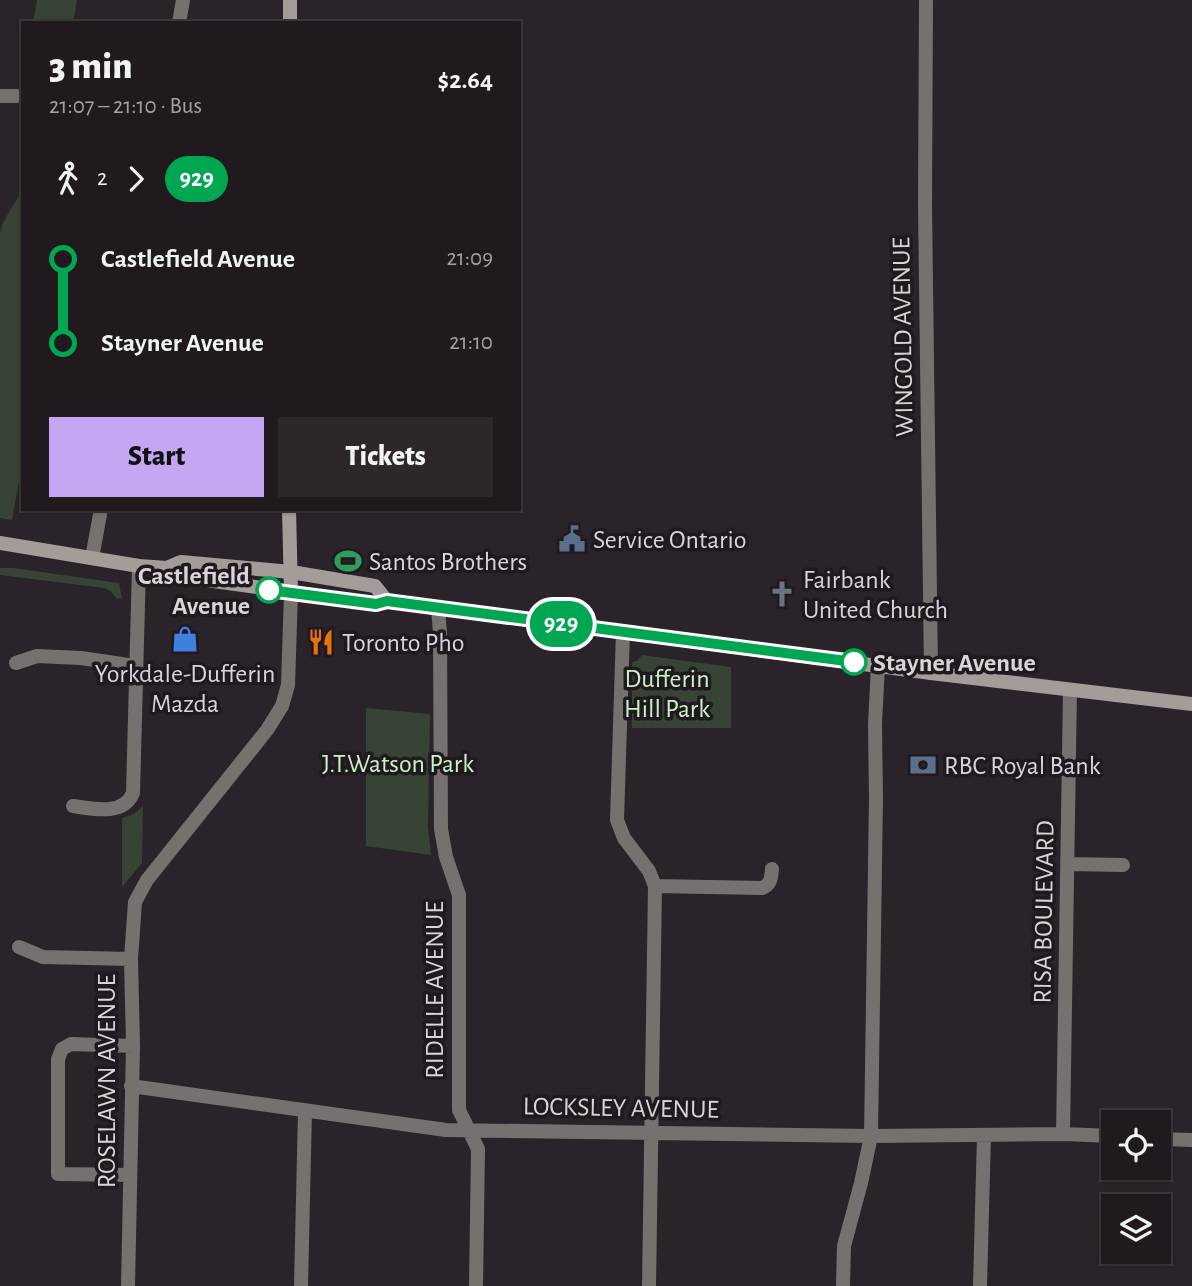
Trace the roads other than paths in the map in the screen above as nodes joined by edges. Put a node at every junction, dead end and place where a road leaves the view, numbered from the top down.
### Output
1 (183, 0) edge
2 (290, 0) edge
3 (926, 0) edge
4 (179, 21) edge
5 (290, 21) edge
6 (0, 96) edge
7 (18, 96) dead end
8 (101, 511) edge
9 (289, 511) edge
10 (0, 544) edge
11 (92, 558) junction
12 (139, 566) junction
13 (167, 568) junction
14 (290, 572) junction
15 (291, 593) junction
16 (387, 601) junction
17 (438, 608) junction
18 (623, 631) junction
19 (16, 663) dead end
20 (135, 666) junction
21 (878, 666) junction
22 (931, 673) junction
23 (1070, 690) junction
24 (1192, 705) edge
25 (73, 806) dead end
26 (1068, 864) junction
27 (1123, 865) dead end
28 (772, 870) dead end
29 (655, 886) junction
30 (19, 947) dead end
31 (131, 959) junction
32 (133, 1046) junction
33 (131, 1086) junction
34 (305, 1111) junction
35 (469, 1130) junction
36 (651, 1132) junction
37 (1063, 1134) junction
38 (984, 1135) junction
39 (871, 1136) junction
40 (1101, 1136) edge
41 (1171, 1139) edge
42 (1192, 1140) edge
43 (130, 1175) junction
44 (128, 1286) edge
45 (301, 1286) edge
46 (476, 1286) edge
47 (649, 1286) edge
48 (843, 1286) edge
49 (981, 1286) edge

1 - 4 street
2 - 5 main road
3 - 22 street, WINGOLD AVENUE
6 - 7 street
8 - 11 street
9 - 14 main road
10 - 11 main road
11 - 12 main road
12 - 13 main road
12 - 20 street
13 - 14 main road
13 - 15 main road
14 - 15 main road
14 - 16 main road
15 - 16 main road
15 - 31 street, ROSELAWN AVENUE
16 - 17 main road
17 - 18 main road
17 - 35 street, RIDELLE AVENUE
18 - 21 main road
18 - 29 street
19 - 20 street
20 - 25 street
21 - 22 main road
21 - 39 street
22 - 23 main road
23 - 24 main road
23 - 26 street, RISA BOULEVARD
26 - 27 street
26 - 37 street, RISA BOULEVARD
28 - 29 street
29 - 36 street
30 - 31 street
31 - 32 street, ROSELAWN AVENUE
32 - 33 street, ROSELAWN AVENUE
32 - 43 street
33 - 34 street, LOCKSLEY AVENUE
33 - 43 street, ROSELAWN AVENUE
34 - 35 street, LOCKSLEY AVENUE
34 - 45 street
35 - 36 street, LOCKSLEY AVENUE
35 - 46 street, RIDELLE AVENUE
36 - 39 street, LOCKSLEY AVENUE
36 - 47 street
37 - 38 street, LOCKSLEY AVENUE
37 - 40 street, LOCKSLEY AVENUE
38 - 39 street, LOCKSLEY AVENUE
38 - 49 street
39 - 48 street
41 - 42 street
43 - 44 street, ROSELAWN AVENUE

